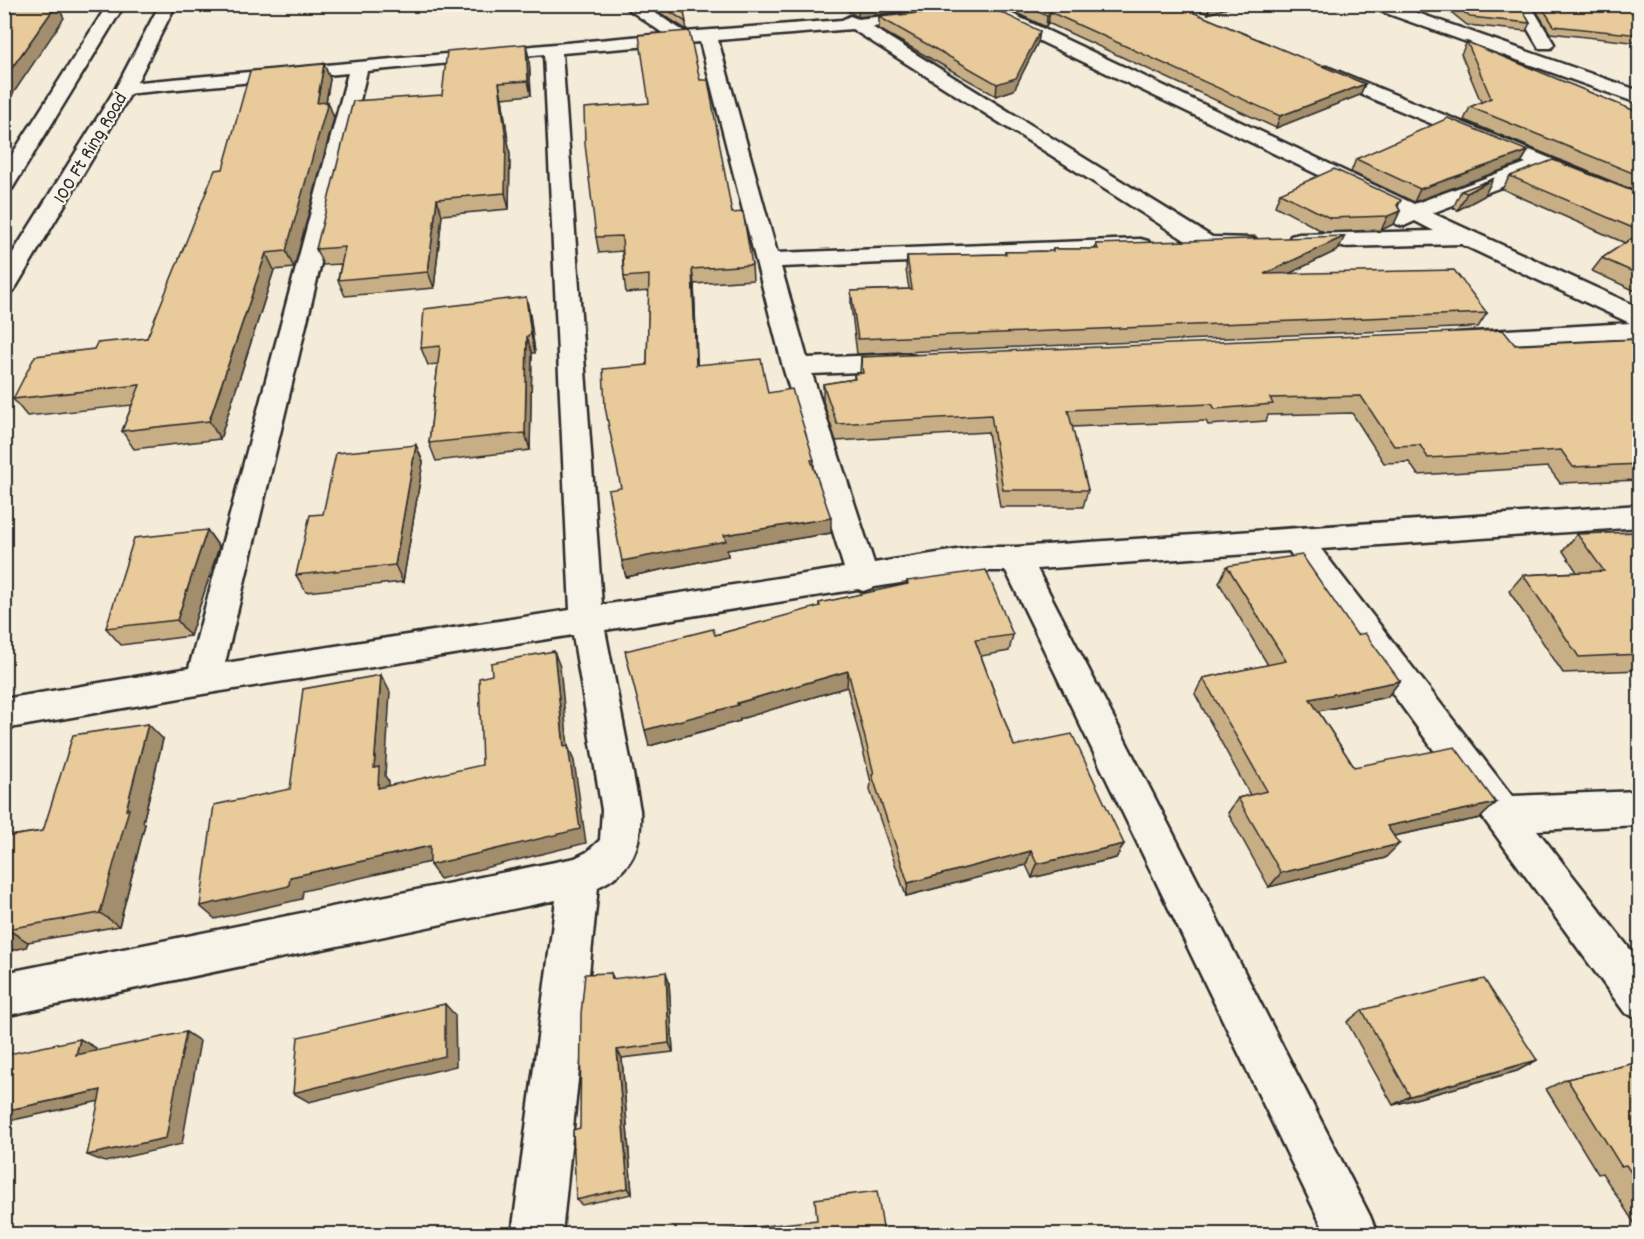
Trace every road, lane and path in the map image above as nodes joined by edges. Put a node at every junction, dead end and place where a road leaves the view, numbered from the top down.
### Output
1 (18, 4) edge
2 (117, 4) edge
3 (168, 4) edge
4 (629, 4) edge
5 (822, 4) edge
6 (1039, 4) edge
7 (1375, 4) edge
8 (1521, 4) edge
9 (1632, 4) edge
10 (4, 6) edge
11 (984, 7) edge
12 (1640, 15) edge
13 (856, 24) junction
14 (1523, 36) edge
15 (708, 37) junction
16 (684, 39) junction
17 (1545, 44) junction
18 (553, 48) junction
19 (1566, 51) dead end
20 (1304, 64) edge
21 (359, 67) junction
22 (125, 88) junction
23 (1640, 98) edge
24 (1544, 164) junction
25 (4, 184) edge
26 (1640, 203) edge
27 (1413, 212) junction
28 (1465, 237) junction
29 (1377, 239) junction
30 (1207, 244) junction
31 (770, 260) junction
32 (4, 286) edge
33 (1640, 318) edge
34 (1640, 330) edge
35 (1438, 339) edge
36 (927, 361) edge
37 (796, 367) junction
38 (1640, 516) edge
39 (1297, 540) junction
40 (1016, 559) junction
41 (863, 579) junction
42 (587, 620) junction
43 (203, 680) junction
44 (4, 714) edge
45 (1640, 808) edge
46 (1502, 814) junction
47 (579, 876) junction
48 (4, 995) edge
49 (1640, 998) edge
50 (537, 1234) edge
51 (1352, 1234) edge

1 - 10 street
2 - 25 street
3 - 22 street, 100 Ft Ring Road
4 - 16 street
5 - 13 street
6 - 11 street
7 - 23 street
8 - 17 street
9 - 12 street
11 - 13 street
11 - 27 street
13 - 15 street
13 - 30 street
14 - 17 street
15 - 16 street
15 - 31 street
16 - 18 street
17 - 19 street
18 - 21 street
18 - 42 street
20 - 24 street
21 - 22 street
21 - 43 street
22 - 32 street, 100 Ft Ring Road
24 - 26 street
24 - 27 street
27 - 28 street
27 - 29 street
28 - 29 street
28 - 33 street
29 - 30 street
30 - 31 street
31 - 37 street
34 - 35 street
36 - 37 street
37 - 41 street
38 - 39 street
39 - 40 street
39 - 46 street
40 - 41 street
40 - 51 street
41 - 42 street
42 - 43 street
42 - 47 street
43 - 44 street
45 - 46 street
46 - 49 street
47 - 48 street
47 - 50 street

